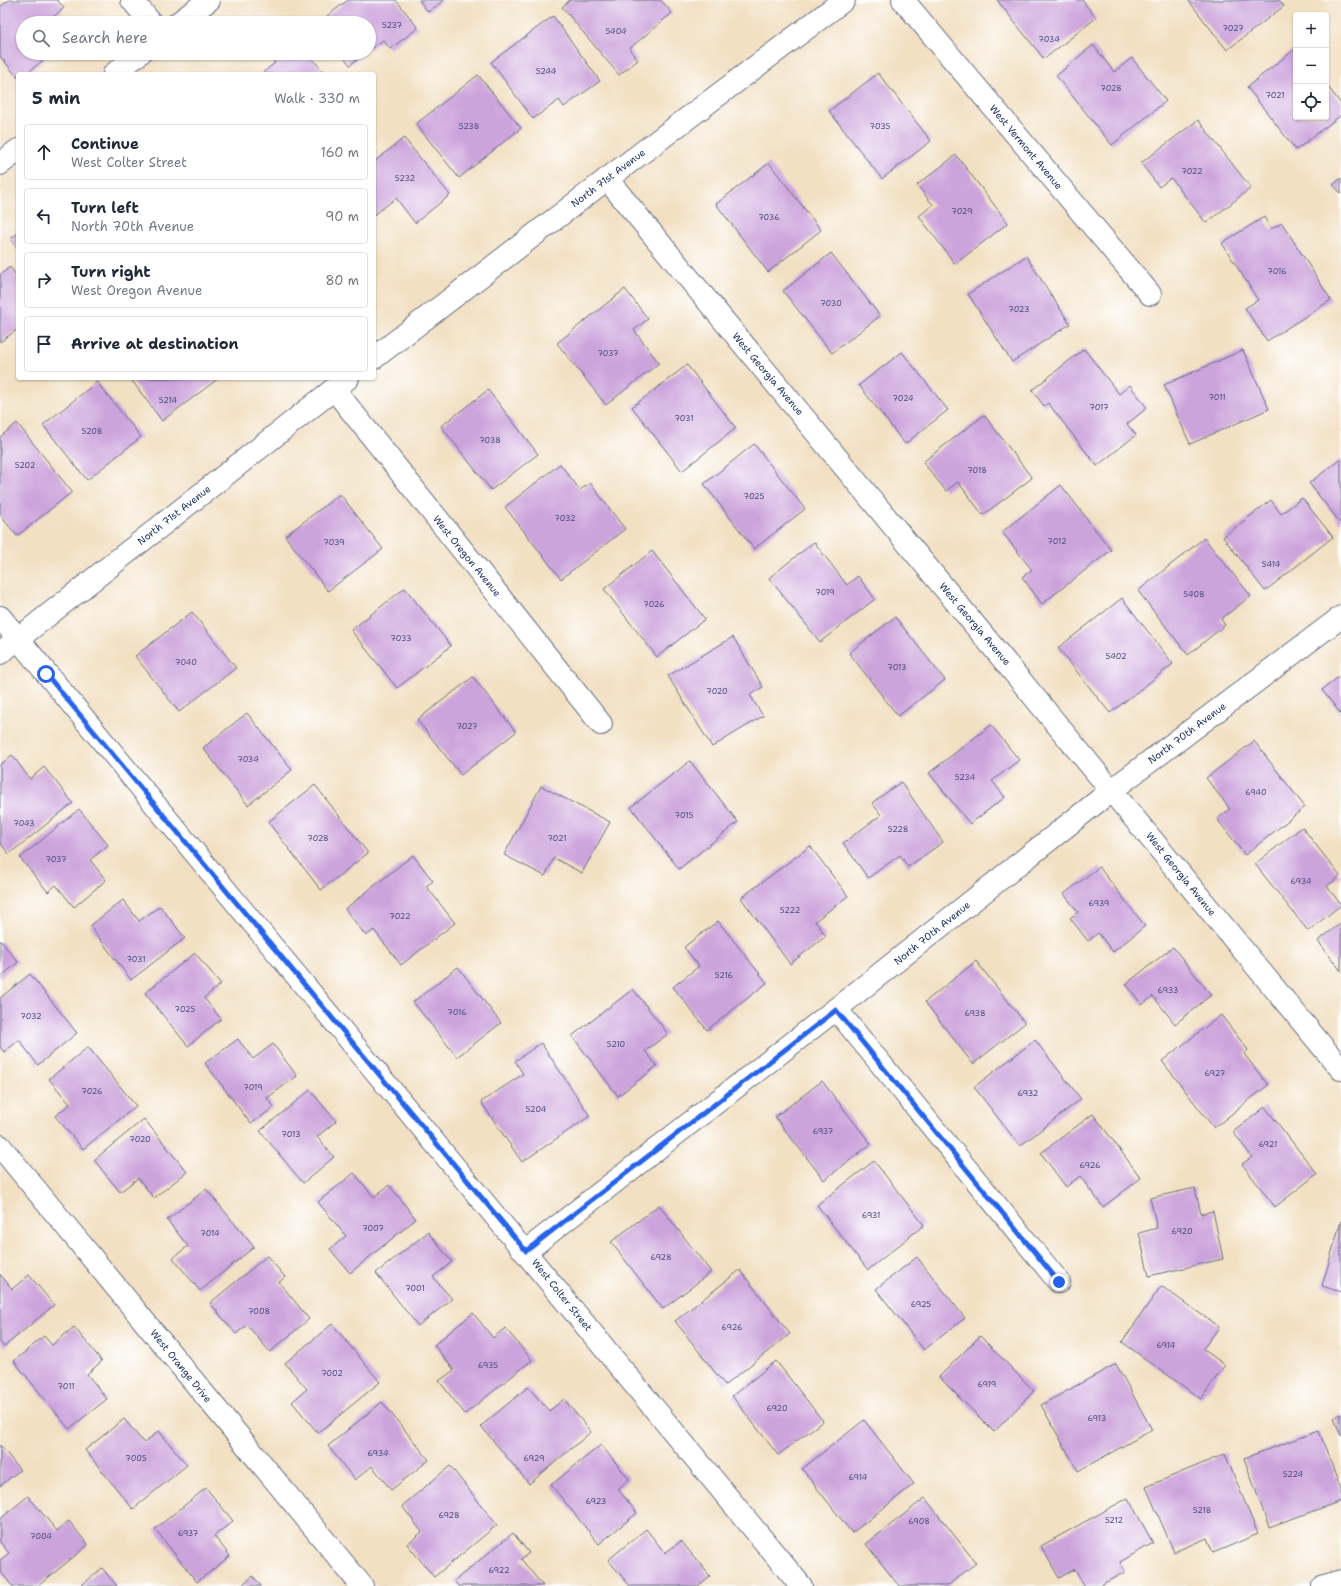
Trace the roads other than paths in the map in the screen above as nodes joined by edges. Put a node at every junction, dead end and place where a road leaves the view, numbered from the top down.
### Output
1 (132, 0) edge
2 (209, 0) edge
3 (844, 0) edge
4 (903, 0) edge
5 (145, 16) edge
6 (187, 16) edge
7 (131, 60) edge
8 (116, 72) edge
9 (16, 152) edge
10 (0, 164) edge
11 (607, 179) junction
12 (1150, 294) dead end
13 (376, 356) edge
14 (340, 383) edge
15 (0, 617) edge
16 (1341, 617) edge
17 (18, 639) junction
18 (0, 653) edge
19 (601, 724) dead end
20 (1112, 790) junction
21 (836, 1010) junction
22 (1341, 1069) edge
23 (0, 1146) edge
24 (526, 1251) junction
25 (1059, 1282) dead end
26 (1341, 1581) edge
27 (362, 1586) edge
28 (801, 1586) edge
29 (1323, 1586) edge

1 - 5 street
2 - 6 street
3 - 11 street, North 71st Avenue
4 - 12 street, West Vermont Avenue
7 - 8 street
9 - 10 street
11 - 13 street, North 71st Avenue
11 - 20 street, West Georgia Avenue
14 - 17 street, North 71st Avenue
14 - 19 street, West Oregon Avenue
15 - 17 street, West Colter Street
16 - 20 street, North 70th Avenue
17 - 18 street, North 71st Avenue
17 - 24 street, West Colter Street
20 - 21 street, North 70th Avenue
20 - 22 street, West Georgia Avenue
21 - 24 street, North 70th Avenue
21 - 25 street
23 - 27 street, West Orange Drive
24 - 28 street, West Colter Street
26 - 29 street

